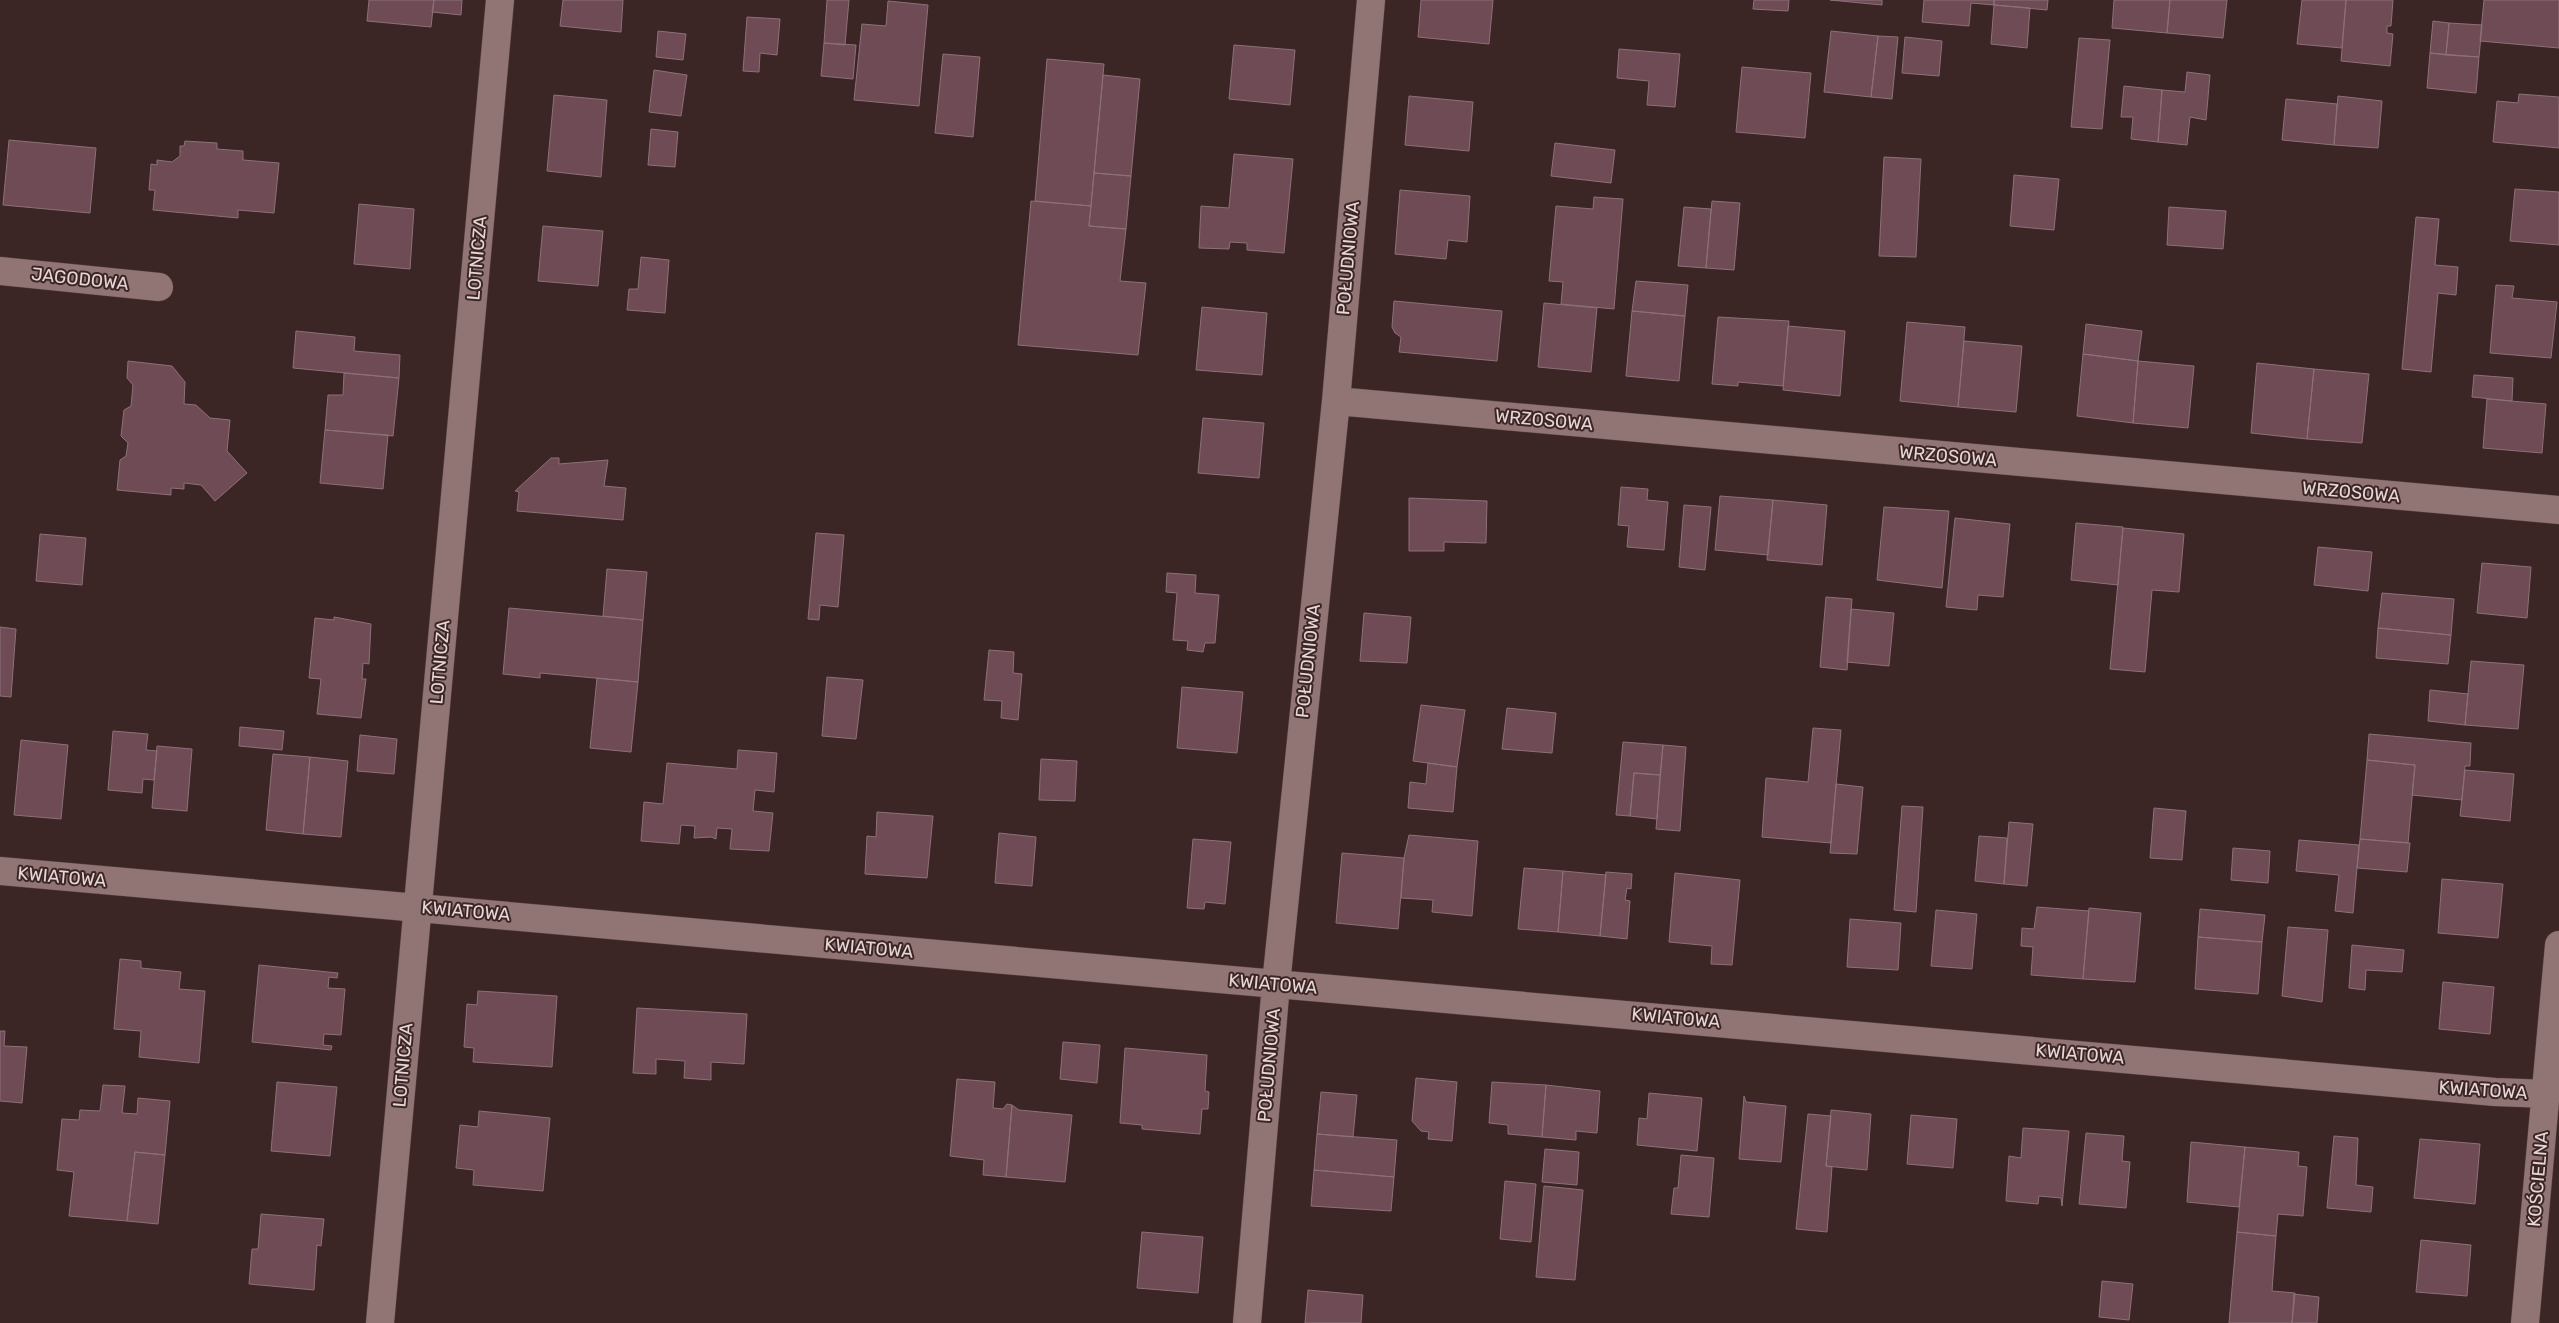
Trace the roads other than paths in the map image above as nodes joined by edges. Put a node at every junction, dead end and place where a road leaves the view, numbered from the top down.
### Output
1 (500, 0) edge
2 (1371, 0) edge
3 (0, 272) edge
4 (160, 287) dead end
5 (1336, 401) junction
6 (2559, 510) edge
7 (0, 871) edge
8 (418, 906) junction
9 (2559, 945) edge
10 (1276, 984) junction
11 (2546, 1094) junction
12 (380, 1323) edge
13 (1247, 1323) edge
14 (2525, 1323) edge

1 - 8 street, LOTNICZA
2 - 5 street, POŁUDNIOWA
3 - 4 street, JAGODOWA
5 - 6 street, WRZOSOWA
5 - 10 street, POŁUDNIOWA
7 - 8 street, KWIATOWA
8 - 10 street, KWIATOWA
8 - 12 street, LOTNICZA
9 - 11 street, KOŚCIELNA
10 - 11 street, KWIATOWA
10 - 13 street, POŁUDNIOWA
11 - 14 street, KOŚCIELNA

